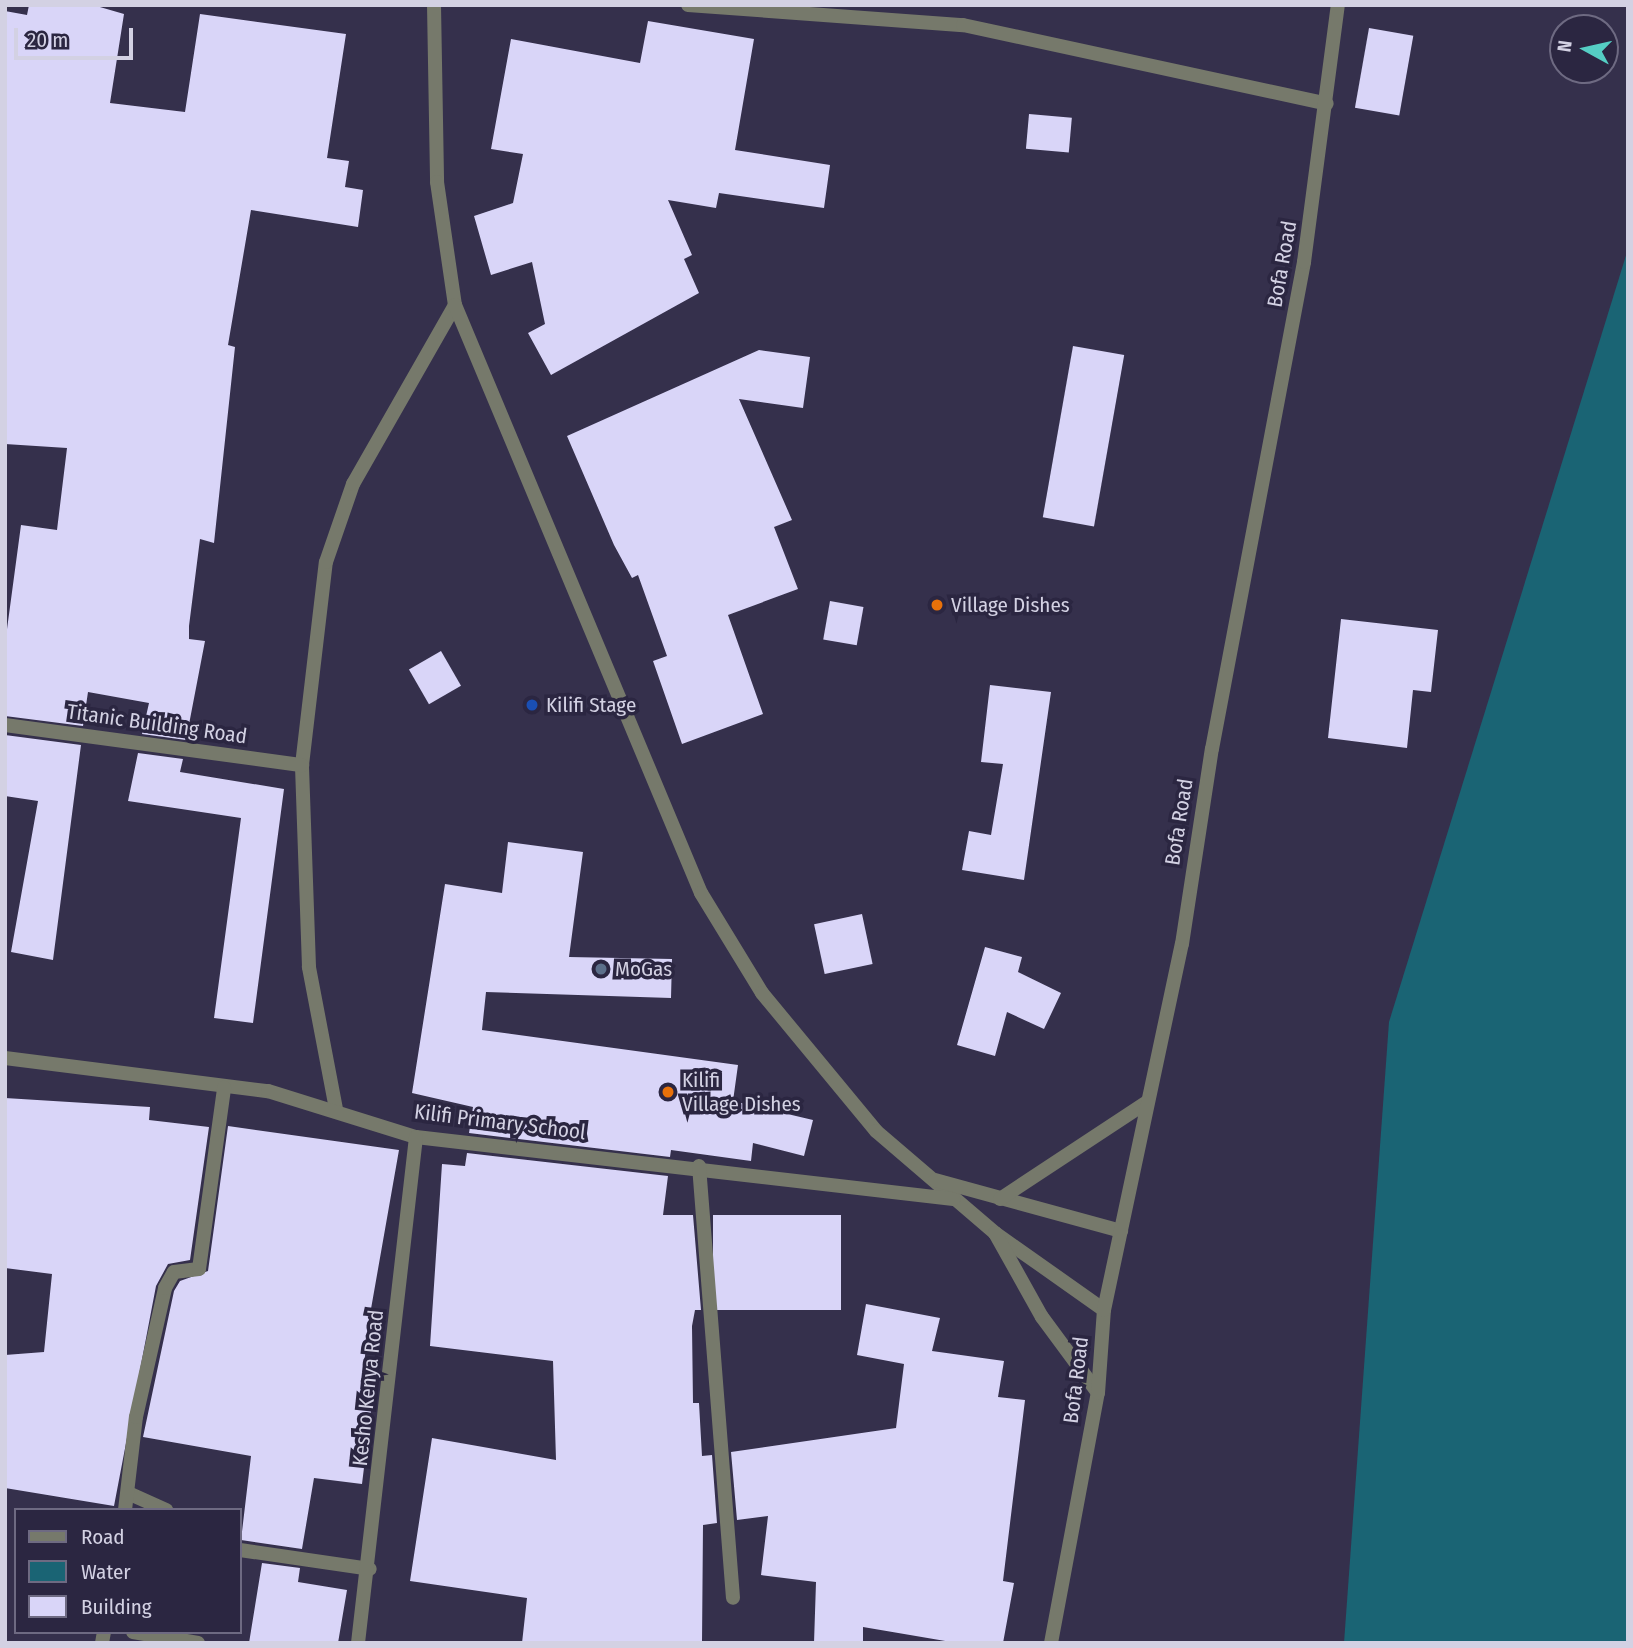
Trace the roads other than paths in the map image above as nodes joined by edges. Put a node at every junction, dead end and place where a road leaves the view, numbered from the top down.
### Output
1 (434, 5) edge
2 (688, 5) edge
3 (1338, 5) edge
4 (1327, 104) junction
5 (454, 305) junction
6 (5, 725) edge
7 (302, 765) junction
8 (5, 1058) edge
9 (224, 1088) junction
10 (1147, 1102) junction
11 (336, 1109) junction
12 (416, 1136) junction
13 (699, 1166) junction
14 (927, 1178) junction
15 (954, 1199) junction
16 (1000, 1199) junction
17 (1121, 1231) junction
18 (995, 1233) junction
19 (1104, 1311) junction
20 (1098, 1393) junction
21 (128, 1493) junction
22 (125, 1508) edge
23 (162, 1508) edge
24 (242, 1550) edge
25 (370, 1569) junction
26 (733, 1598) dead end
27 (145, 1634) edge
28 (198, 1643) edge
29 (358, 1643) edge
30 (1051, 1643) edge

1 - 5 street
2 - 4 street
3 - 4 street, Bofa Road
4 - 10 street, Bofa Road
5 - 7 street
5 - 14 street
6 - 7 street, Titanic Building Road
7 - 11 street
8 - 9 street, Kilifi Primary School
9 - 11 street, Kilifi Primary School
9 - 21 street
10 - 16 street
10 - 17 street, Bofa Road
11 - 12 street, Kilifi Primary School
12 - 13 street, Kilifi Primary School
12 - 25 street, Kesho Kenya Road
13 - 15 street, Kilifi Primary School
13 - 26 street
14 - 15 street
14 - 16 street
15 - 18 street
16 - 17 street
17 - 19 street, Bofa Road
18 - 19 street
18 - 20 street
19 - 20 street, Bofa Road
20 - 30 street, Bofa Road
21 - 22 street
21 - 23 street
24 - 25 street
25 - 29 street, Kesho Kenya Road
27 - 28 street

